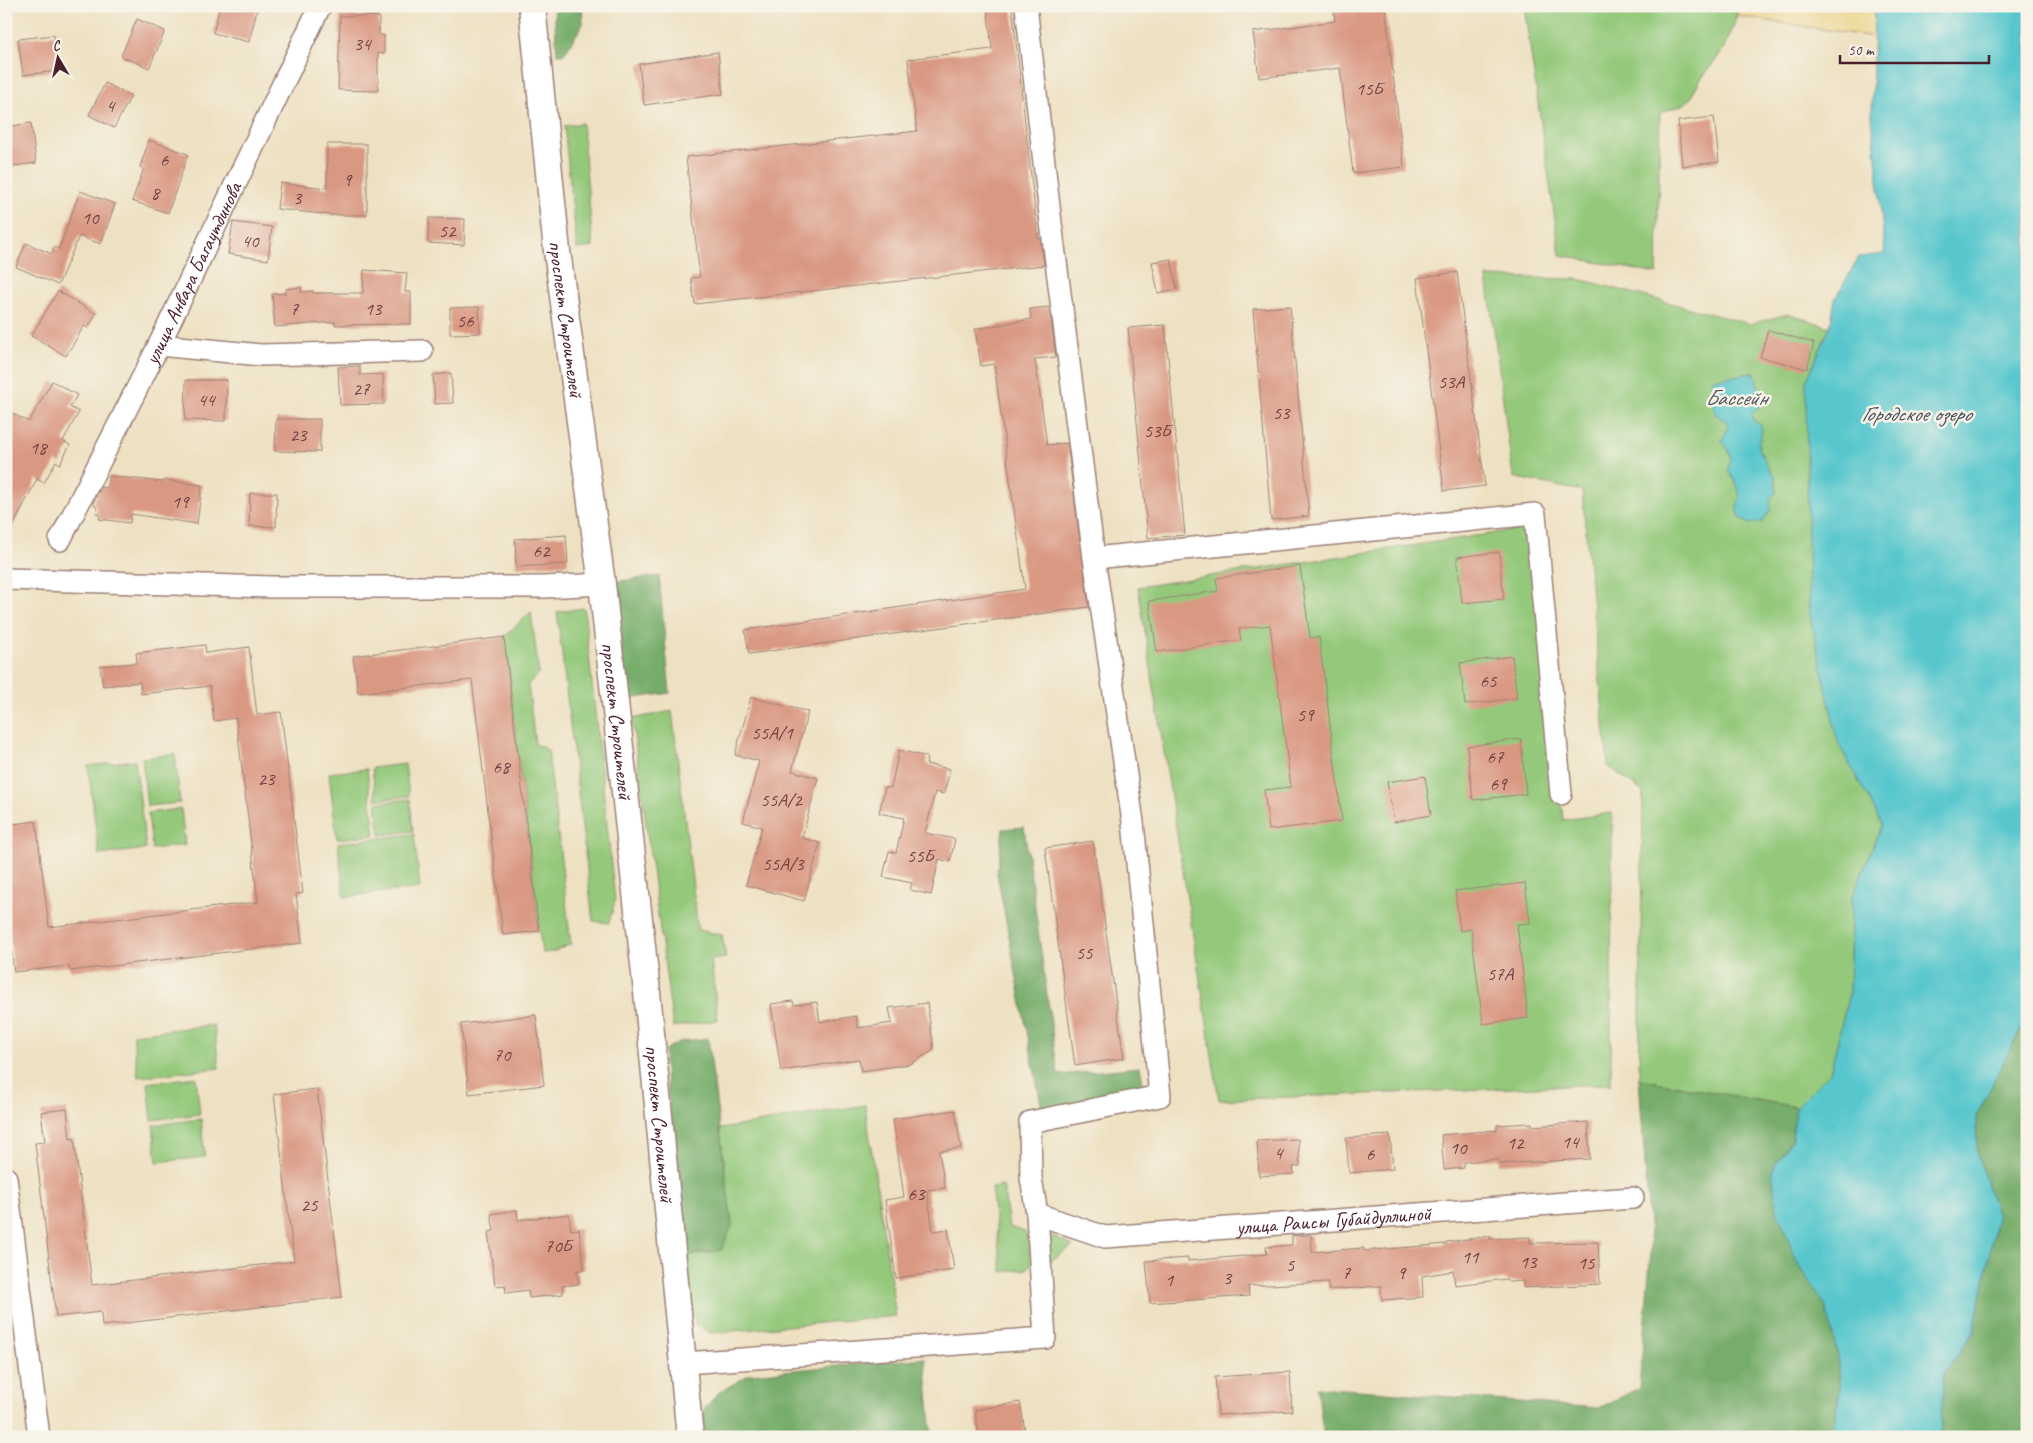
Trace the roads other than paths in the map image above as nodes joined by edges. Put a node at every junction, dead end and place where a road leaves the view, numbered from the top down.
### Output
1 (320, 6) edge
2 (532, 6) edge
3 (1026, 6) edge
4 (159, 345) junction
5 (422, 351) dead end
6 (60, 540) dead end
7 (1094, 558) junction
8 (6, 579) edge
9 (602, 584) junction
10 (1561, 794) dead end
11 (7, 1189) edge
12 (1634, 1198) dead end
13 (1036, 1214) junction
14 (684, 1362) junction
15 (39, 1437) edge
16 (690, 1437) edge

1 - 4 street, улица Анвара Багаутдинова
2 - 9 street, проспект Строителей
3 - 7 street
4 - 5 street
4 - 6 street, улица Анвара Багаутдинова
7 - 10 street
7 - 13 street
8 - 9 street
9 - 14 street, проспект Строителей
11 - 15 street
12 - 13 street, улица Раисы Губайдуллиной
13 - 14 street
14 - 16 street, проспект Строителей

